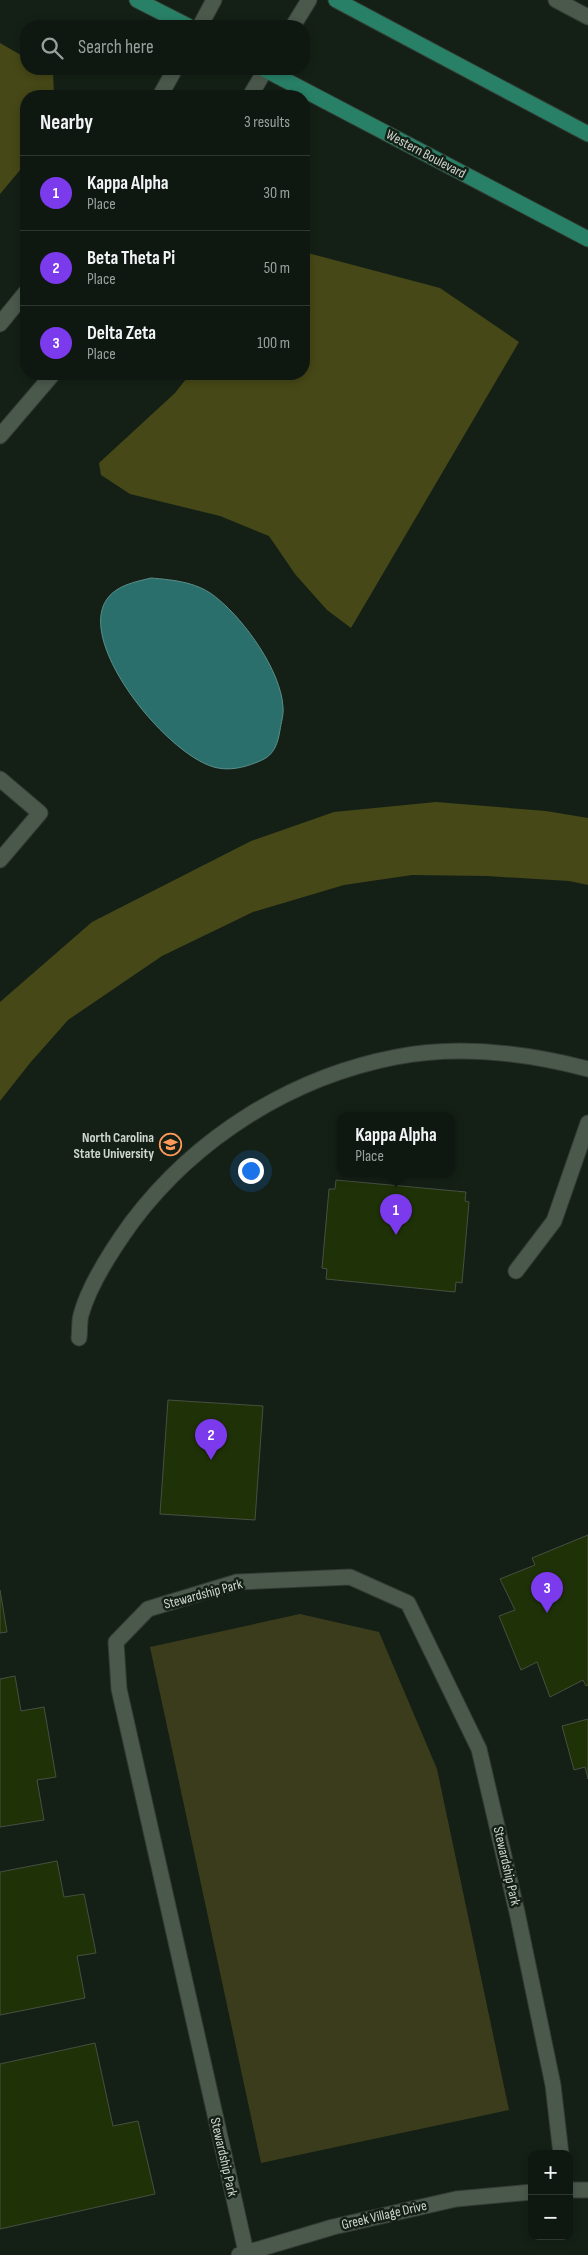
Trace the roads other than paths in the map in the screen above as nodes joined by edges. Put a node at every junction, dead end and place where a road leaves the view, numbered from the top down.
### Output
1 (137, 0) edge
2 (214, 0) edge
3 (310, 0) edge
4 (336, 0) edge
5 (556, 0) edge
6 (588, 17) edge
7 (176, 20) edge
8 (203, 20) edge
9 (297, 20) edge
10 (172, 75) edge
11 (262, 75) edge
12 (276, 75) edge
13 (164, 90) edge
14 (253, 90) edge
15 (305, 90) edge
16 (310, 93) edge
17 (588, 134) edge
18 (588, 239) edge
19 (20, 299) edge
20 (0, 324) edge
21 (48, 380) edge
22 (0, 436) edge
23 (0, 779) edge
24 (0, 860) edge
25 (588, 1069) edge
26 (588, 1123) edge
27 (516, 1271) dead end
28 (79, 1338) dead end
29 (561, 2150) edge
30 (573, 2190) edge
31 (588, 2190) edge
32 (528, 2192) edge
33 (243, 2254) edge

1 - 7 main road
2 - 8 street
3 - 9 street
4 - 17 main road
5 - 6 street
10 - 13 street
11 - 14 street
12 - 15 main road, Western Boulevard
16 - 18 main road, Western Boulevard
19 - 20 street
21 - 22 street
23 - 24 street
25 - 28 street
26 - 27 street
29 - 33 street, Stewardship Park
30 - 31 street
32 - 33 street, Greek Village Drive

